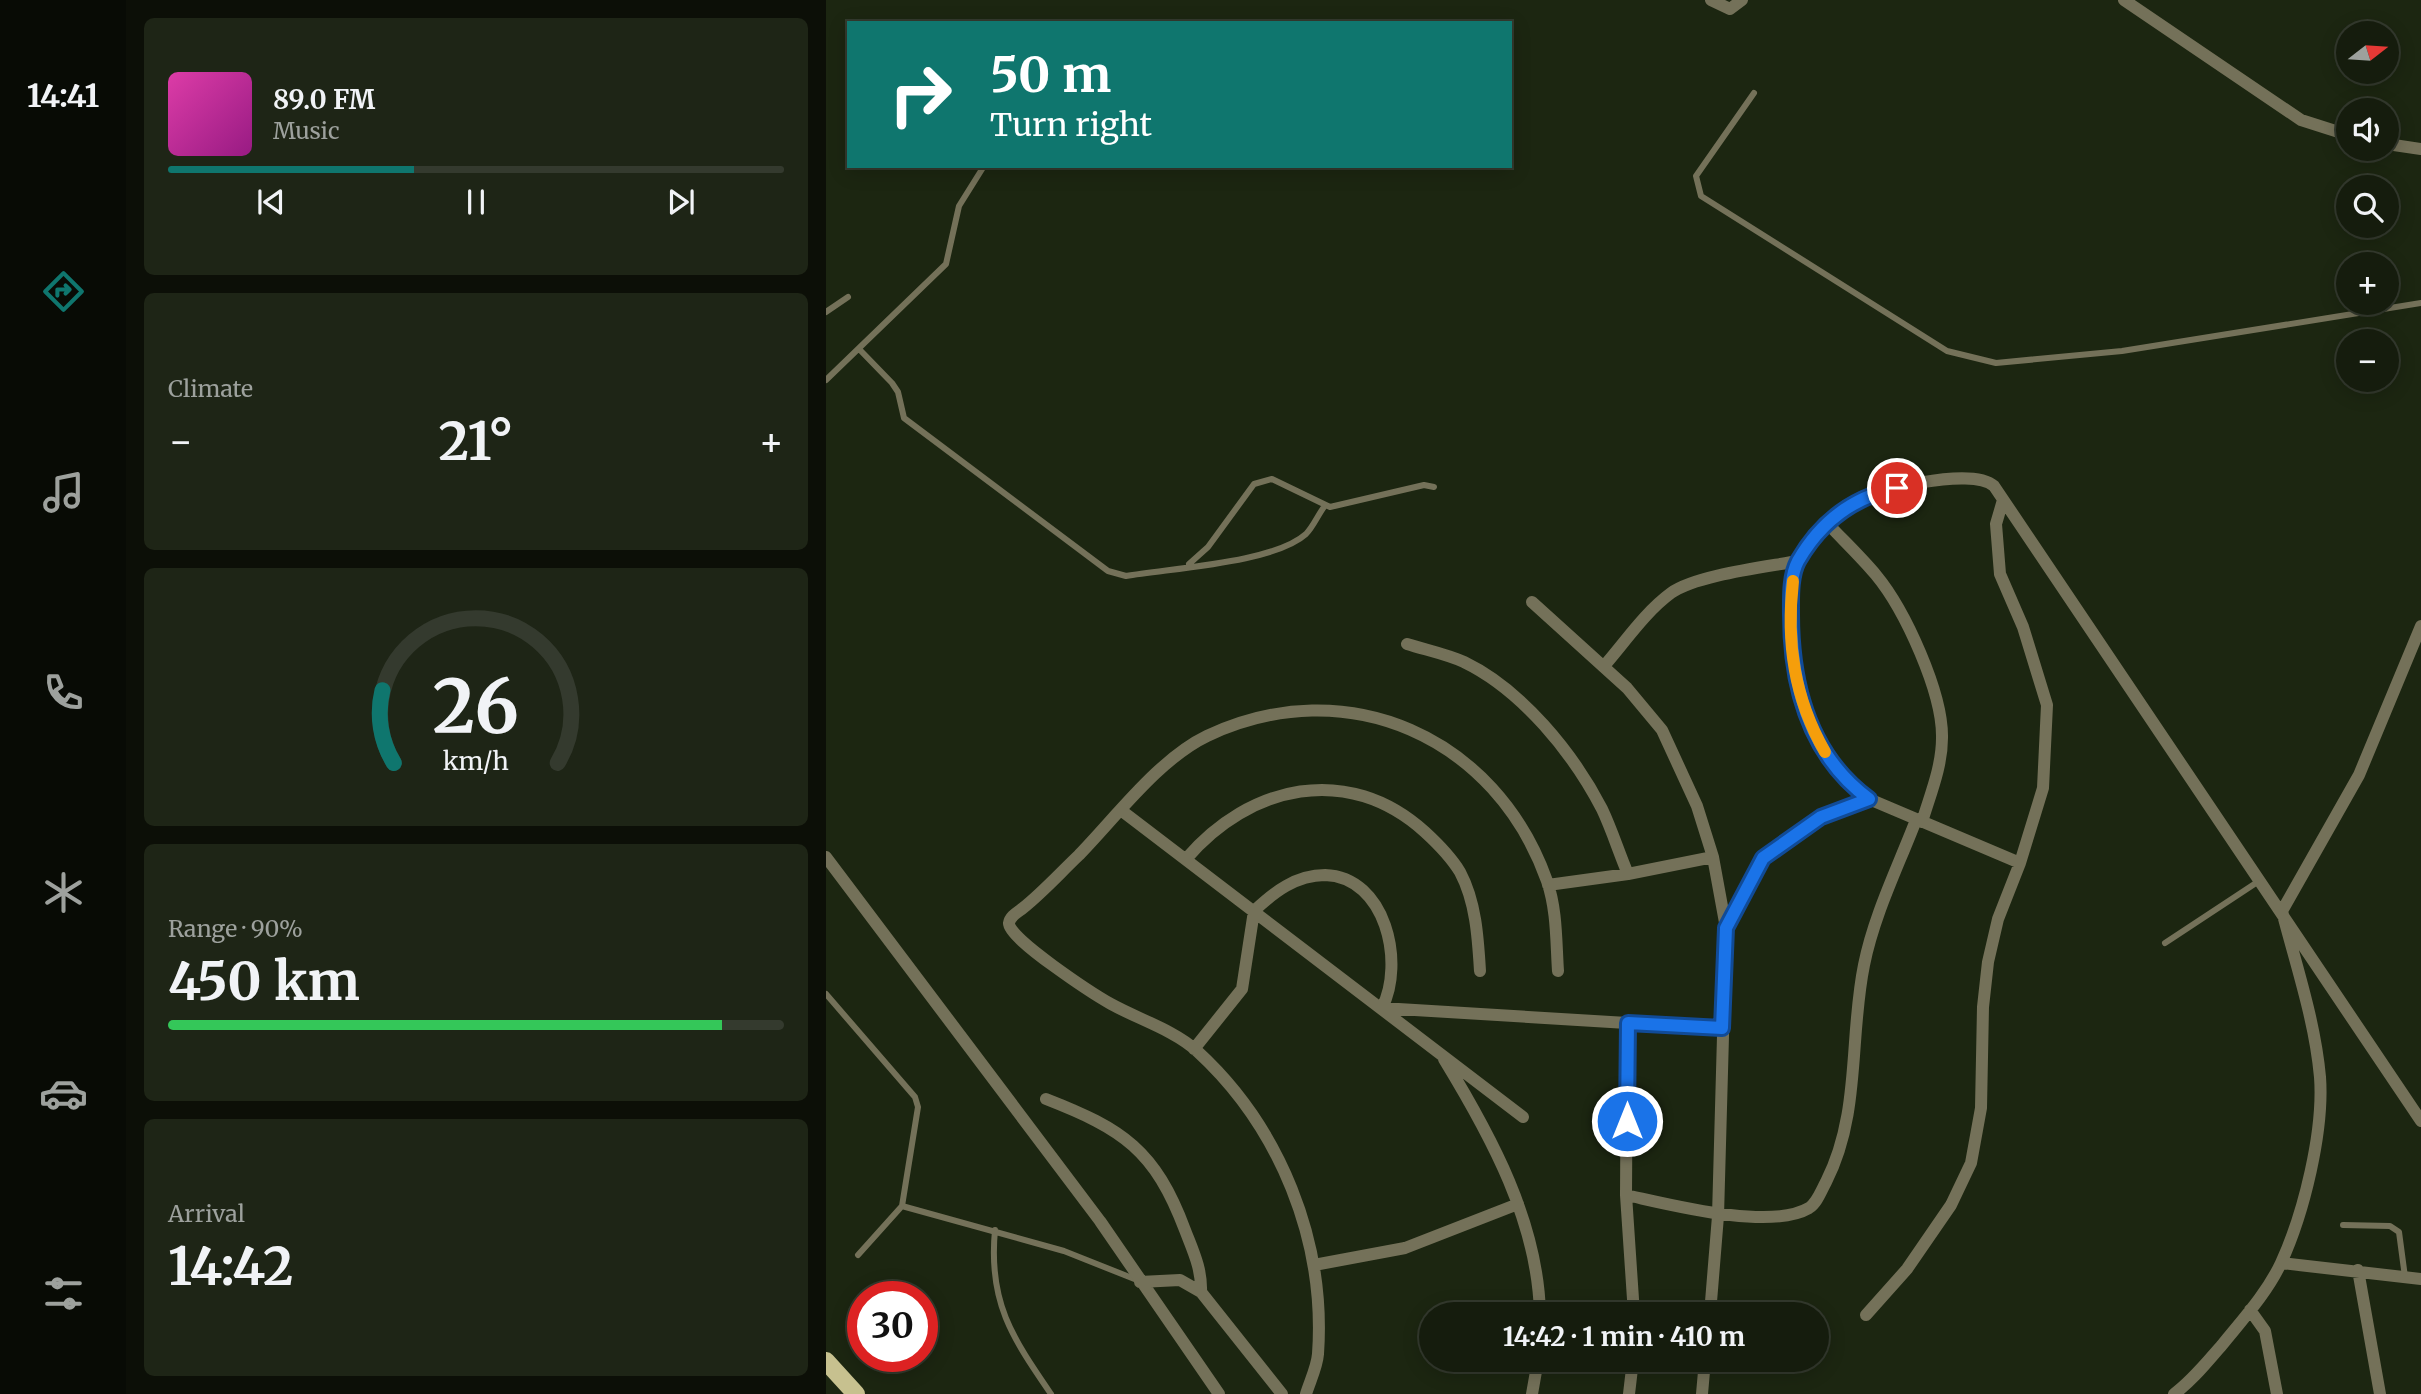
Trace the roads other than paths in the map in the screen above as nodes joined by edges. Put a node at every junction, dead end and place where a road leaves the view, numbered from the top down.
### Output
1 (1711, 0) edge
2 (1742, 0) edge
3 (2124, 0) edge
4 (1754, 93) dead end
5 (2336, 131) edge
6 (2399, 146) edge
7 (2421, 149) edge
8 (983, 168) edge
9 (848, 296) dead end
10 (2421, 303) edge
11 (826, 312) edge
12 (860, 350) junction
13 (826, 380) edge
14 (1434, 488) dead end
15 (2003, 500) junction
16 (1324, 507) junction
17 (1828, 524) junction
18 (1798, 561) junction
19 (1188, 566) junction
20 (1532, 602) dead end
21 (2421, 626) edge
22 (1407, 645) dead end
23 (1604, 666) junction
24 (1869, 799) junction
25 (1122, 811) junction
26 (1919, 821) junction
27 (1713, 857) junction
28 (826, 858) edge
29 (1186, 859) junction
30 (2020, 863) junction
31 (1628, 874) junction
32 (2260, 880) junction
33 (1548, 884) junction
34 (1254, 911) junction
35 (2282, 911) junction
36 (1726, 928) junction
37 (2165, 943) dead end
38 (1480, 971) dead end
39 (1558, 971) dead end
40 (827, 998) edge
41 (1382, 1008) junction
42 (1628, 1023) junction
43 (1722, 1028) junction
44 (1194, 1049) junction
45 (1440, 1052) junction
46 (1046, 1099) dead end
47 (1523, 1117) dead end
48 (2421, 1121) edge
49 (1626, 1195) junction
50 (1518, 1204) junction
51 (902, 1206) junction
52 (1718, 1216) junction
53 (2343, 1225) dead end
54 (995, 1230) junction
55 (858, 1255) dead end
56 (2281, 1263) junction
57 (1314, 1265) junction
58 (2358, 1270) junction
59 (2405, 1277) junction
60 (2421, 1279) edge
61 (1140, 1282) junction
62 (1201, 1292) junction
63 (1540, 1302) edge
64 (1633, 1302) edge
65 (1711, 1302) edge
66 (2250, 1310) junction
67 (1866, 1315) dead end
68 (826, 1360) edge
69 (1536, 1372) edge
70 (1632, 1372) edge
71 (1704, 1372) edge
72 (856, 1394) edge
73 (1051, 1394) edge
74 (1219, 1394) edge
75 (1282, 1394) edge
76 (1306, 1394) edge
77 (1532, 1394) edge
78 (1629, 1394) edge
79 (1702, 1394) edge
80 (2174, 1394) edge
81 (2277, 1394) edge
82 (2380, 1394) edge

1 - 2 street
3 - 5 street
4 - 10 lane
6 - 7 street
8 - 12 lane
9 - 11 lane
12 - 13 lane
12 - 19 lane
14 - 16 lane
15 - 17 street
15 - 30 street
15 - 32 street
16 - 19 lane
16 - 19 lane
17 - 18 street
17 - 26 street
18 - 23 street
18 - 24 street
20 - 23 street
21 - 35 street
22 - 31 street
23 - 27 street
24 - 26 street
24 - 36 street
25 - 29 street
25 - 33 street
25 - 44 street
26 - 30 street
26 - 52 street
27 - 31 street
27 - 36 street
28 - 61 street
29 - 34 street
29 - 38 street
30 - 67 street
31 - 33 street
32 - 35 street
32 - 37 lane
33 - 39 street
34 - 41 street
34 - 41 street
34 - 44 street
35 - 48 street
35 - 56 street
36 - 43 street
40 - 51 lane
41 - 42 street
41 - 45 street
42 - 43 street
42 - 49 street
43 - 52 street
44 - 57 street
45 - 47 street
45 - 50 street
46 - 62 street
49 - 52 street
49 - 64 street
50 - 57 street
50 - 63 street
51 - 54 lane
51 - 55 lane
52 - 65 street
53 - 59 lane
54 - 61 lane
54 - 73 lane
56 - 58 street
56 - 66 street
57 - 76 street
58 - 59 street
58 - 82 street
59 - 60 street
61 - 62 street
61 - 74 street
62 - 75 street
66 - 80 street
66 - 81 street
68 - 72 main road
69 - 77 street
70 - 78 street
71 - 79 street

